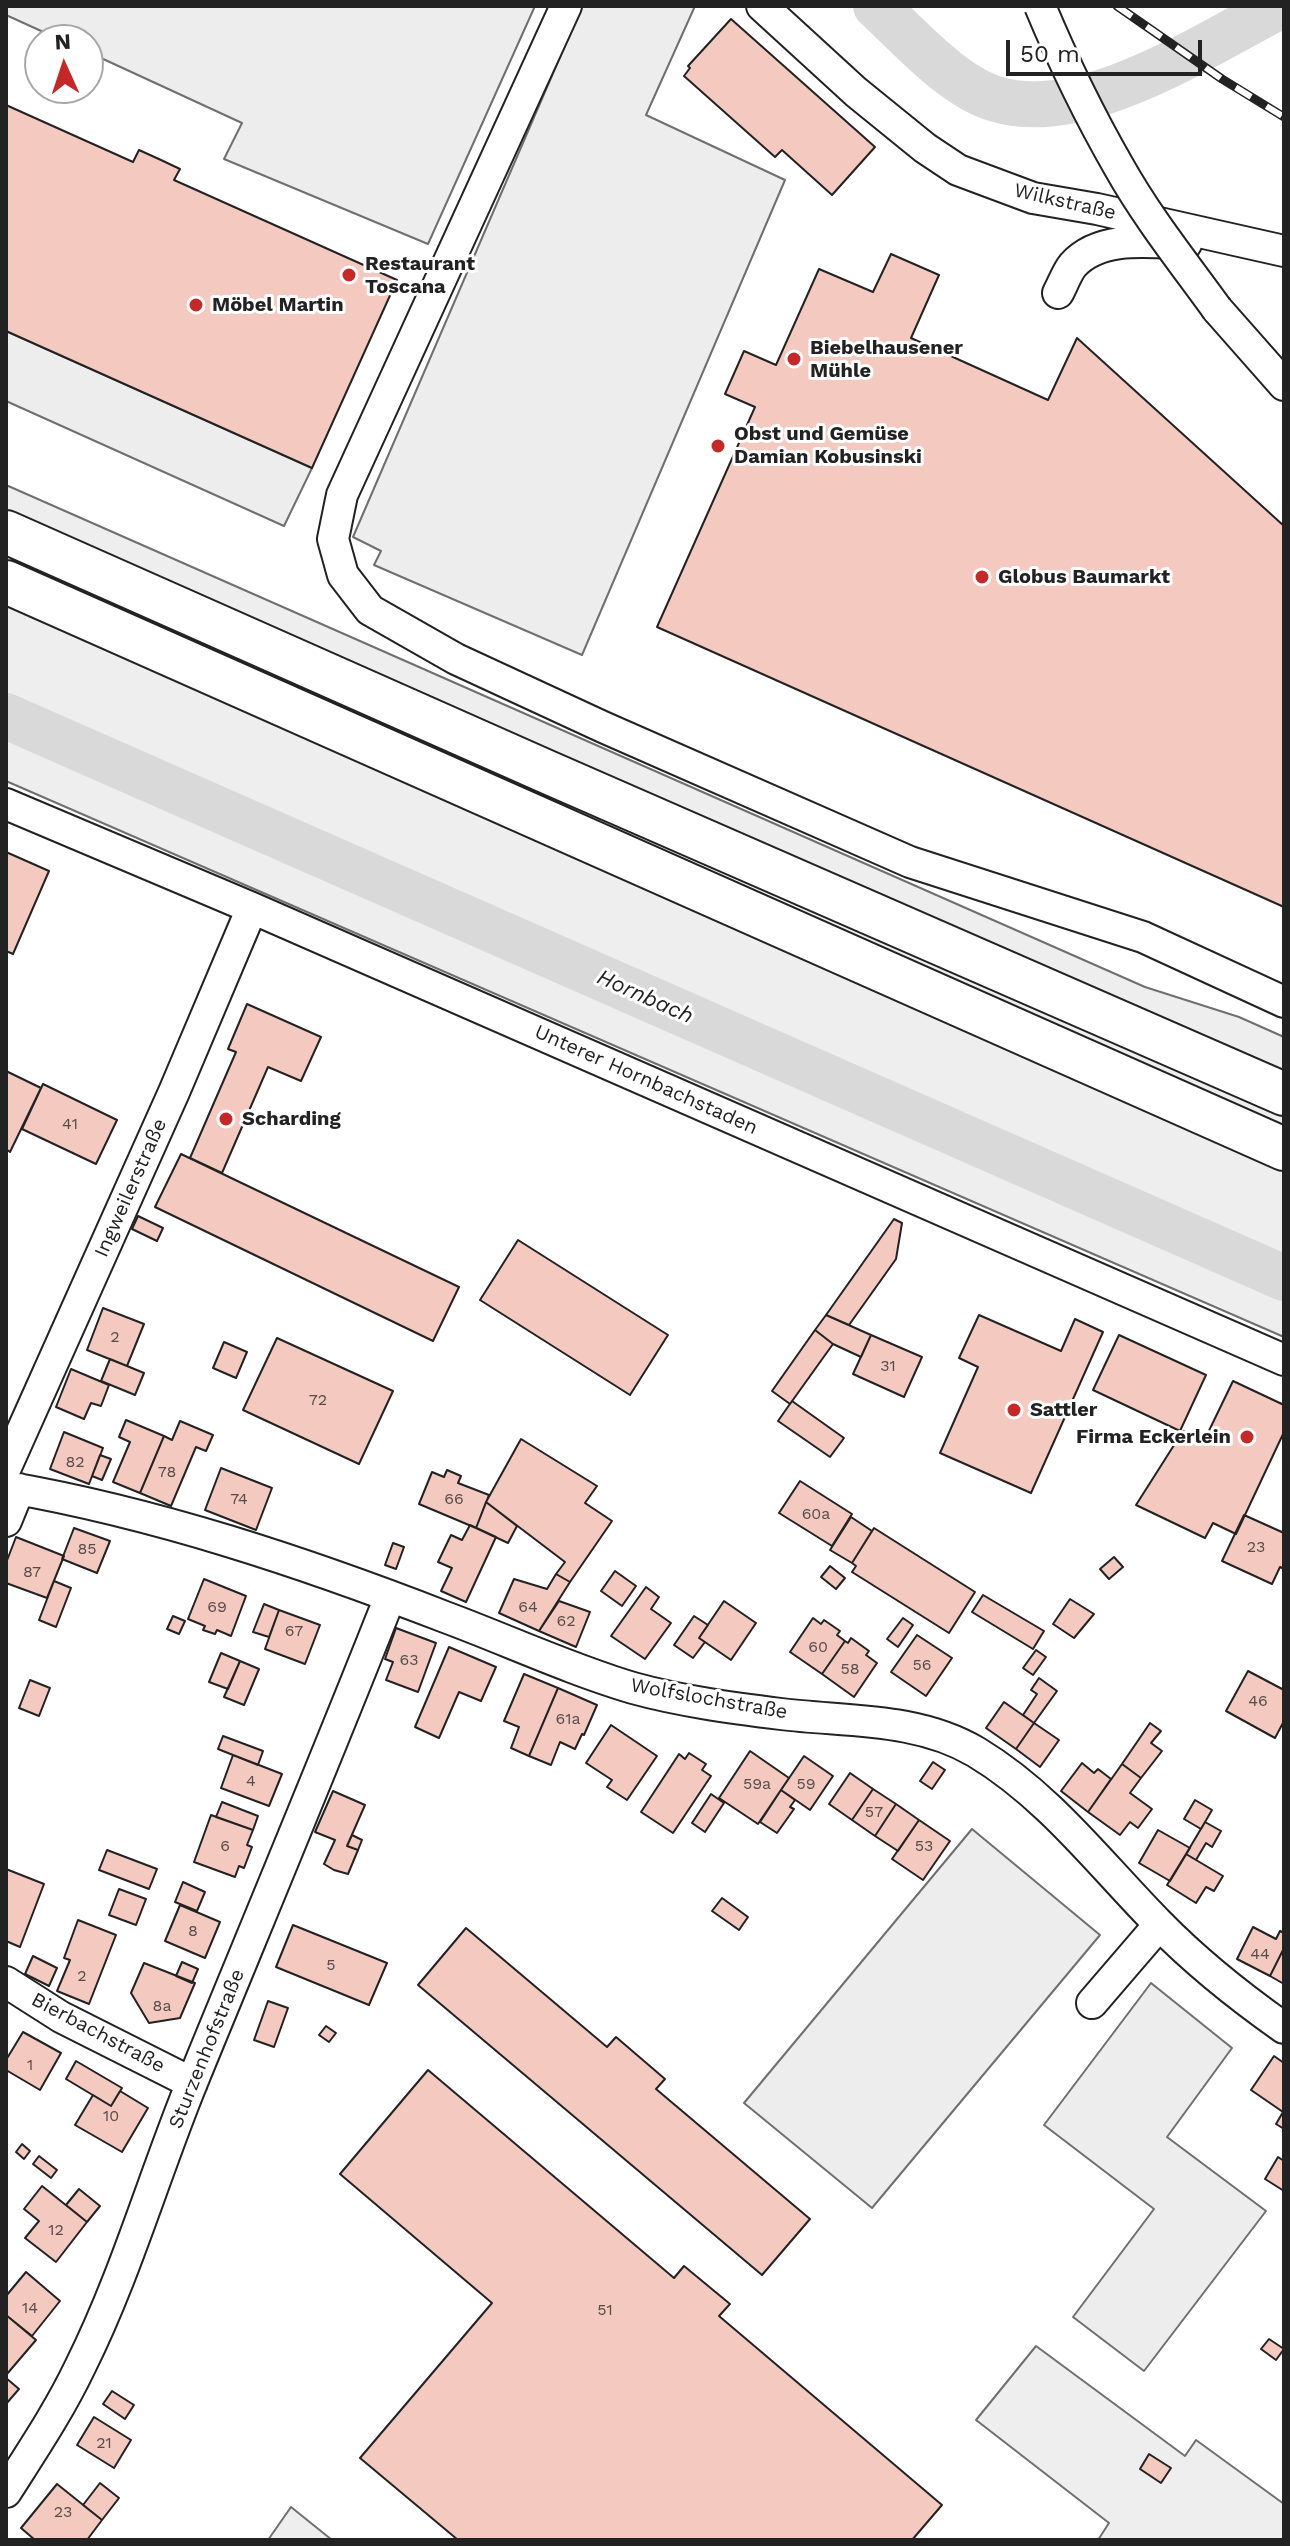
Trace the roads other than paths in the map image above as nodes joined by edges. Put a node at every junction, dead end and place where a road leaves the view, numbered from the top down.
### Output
1 (566, 6) edge
2 (762, 6) edge
3 (1040, 6) edge
4 (1282, 251) edge
5 (1058, 293) dead end
6 (1284, 385) edge
7 (6, 532) edge
8 (6, 582) edge
9 (6, 804) edge
10 (252, 908) junction
11 (1284, 1002) edge
12 (1273, 1086) edge
13 (1284, 1149) edge
14 (1284, 1360) edge
15 (10, 1481) edge
16 (6, 1521) edge
17 (390, 1597) junction
18 (1159, 1925) junction
19 (6, 1982) edge
20 (1092, 2003) dead end
21 (1284, 2028) edge
22 (192, 2083) junction
23 (6, 2492) edge

1 - 11 street
2 - 4 street, Wilkstraße
3 - 6 street, bridge
4 - 5 street
7 - 12 highway
8 - 13 highway
9 - 10 street, Unterer Hornbachstaden
10 - 14 street, Unterer Hornbachstaden
10 - 15 street, Ingweilerstraße
15 - 16 street, Ingweilerstraße
15 - 17 street, Wolfslochstraße
17 - 18 street, Wolfslochstraße
17 - 22 street, Sturzenhofstraße
18 - 20 street
18 - 21 street, Wolfslochstraße
19 - 22 street, Bierbachstraße
22 - 23 street, Sturzenhofstraße

